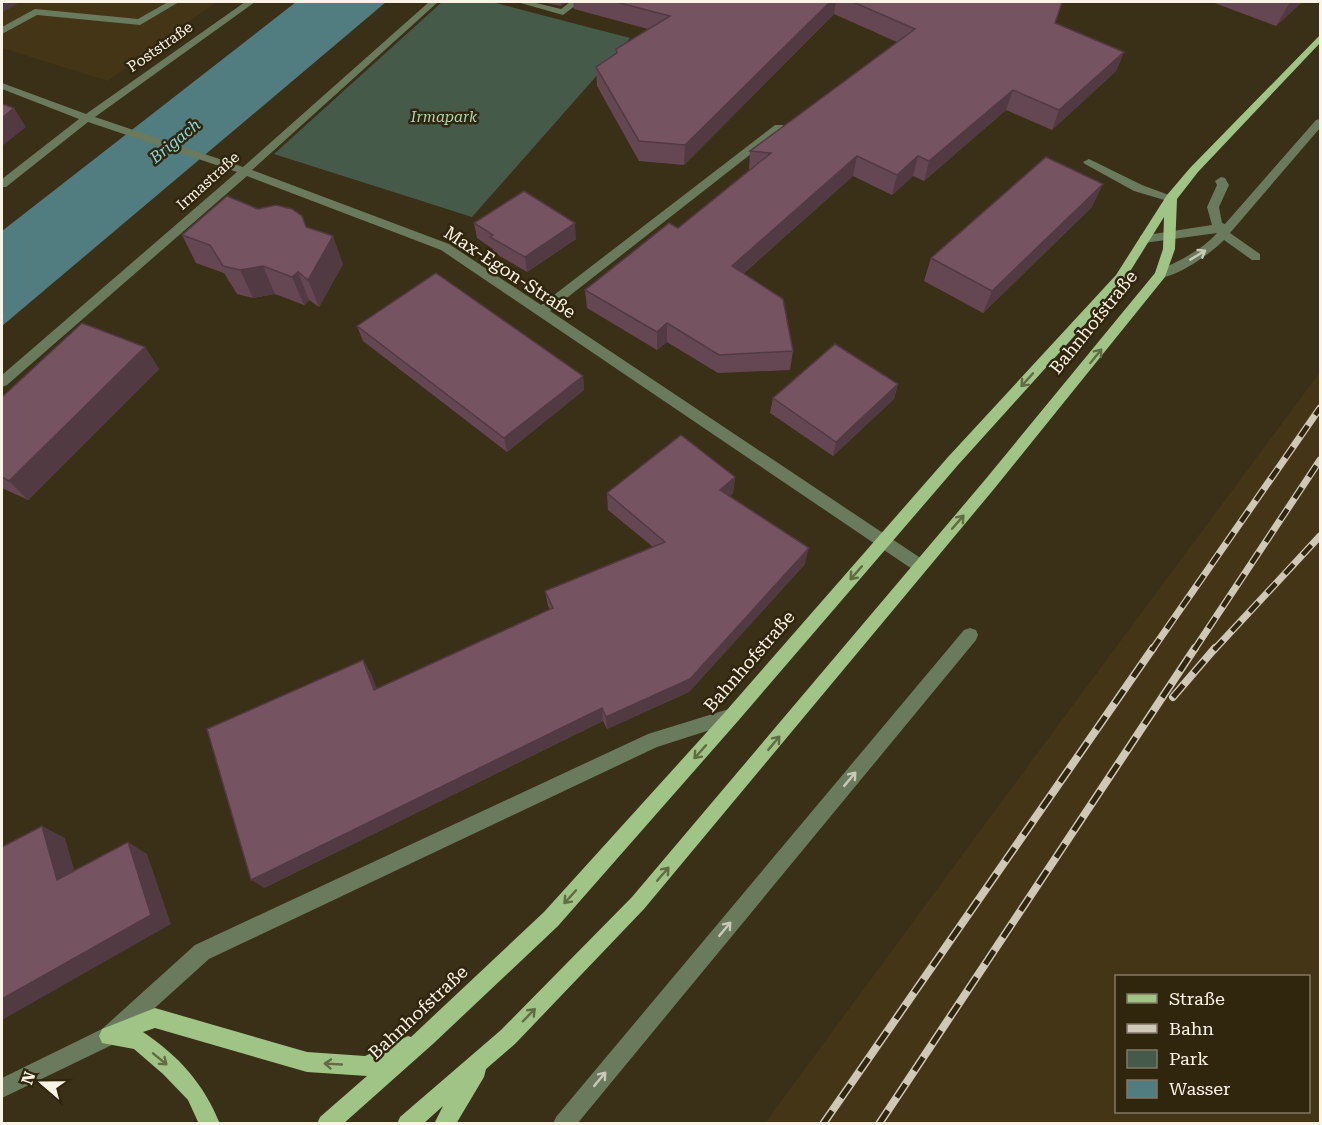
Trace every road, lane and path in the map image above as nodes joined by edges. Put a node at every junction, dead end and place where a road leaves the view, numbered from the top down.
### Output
1 (174, 2) edge
2 (250, 2) edge
3 (434, 2) edge
4 (522, 2) edge
5 (575, 2) edge
6 (2, 31) edge
7 (1320, 38) edge
8 (2, 86) edge
9 (87, 118) junction
10 (1320, 122) edge
11 (779, 127) edge
12 (1089, 162) dead end
13 (245, 171) junction
14 (1221, 181) dead end
15 (2, 184) edge
16 (1171, 198) junction
17 (1222, 227) junction
18 (1169, 235) junction
19 (1144, 239) junction
20 (1256, 256) dead end
21 (1161, 274) junction
22 (540, 312) junction
23 (2, 382) edge
24 (883, 541) junction
25 (920, 566) junction
26 (970, 635) dead end
27 (732, 716) junction
28 (109, 1036) junction
29 (427, 1036) junction
30 (487, 1055) junction
31 (2, 1088) edge
32 (210, 1124) edge
33 (327, 1124) edge
34 (407, 1124) edge
35 (444, 1124) edge
36 (563, 1124) edge

1 - 6 street
2 - 9 street, Poststraße
3 - 13 street, Irmastraße
4 - 5 street
7 - 16 main road, Bahnhofstraße
8 - 9 street, Max-Egon-Straße
9 - 13 street, Max-Egon-Straße
9 - 15 street, Poststraße
10 - 17 street
11 - 22 street
12 - 16 street
13 - 22 street, Max-Egon-Straße
13 - 23 street, Irmastraße
14 - 17 street
16 - 18 main road, Bahnhofstraße
16 - 19 main road, Bahnhofstraße
17 - 18 street
17 - 20 street
21 -> 17 street
18 - 19 street
18 - 21 main road, Bahnhofstraße
19 -> 24 main road, Bahnhofstraße
25 -> 21 main road, Bahnhofstraße
22 - 24 street, Max-Egon-Straße
24 - 25 street, Max-Egon-Straße
24 -> 27 main road, Bahnhofstraße
30 -> 25 main road, Bahnhofstraße
36 -> 26 street
27 - 28 street
27 -> 29 main road, Bahnhofstraße
29 -> 28 main road
28 - 31 street
28 -> 32 main road
29 - 33 main road, Bahnhofstraße
30 - 34 main road, Bahnhofstraße
30 - 35 main road

